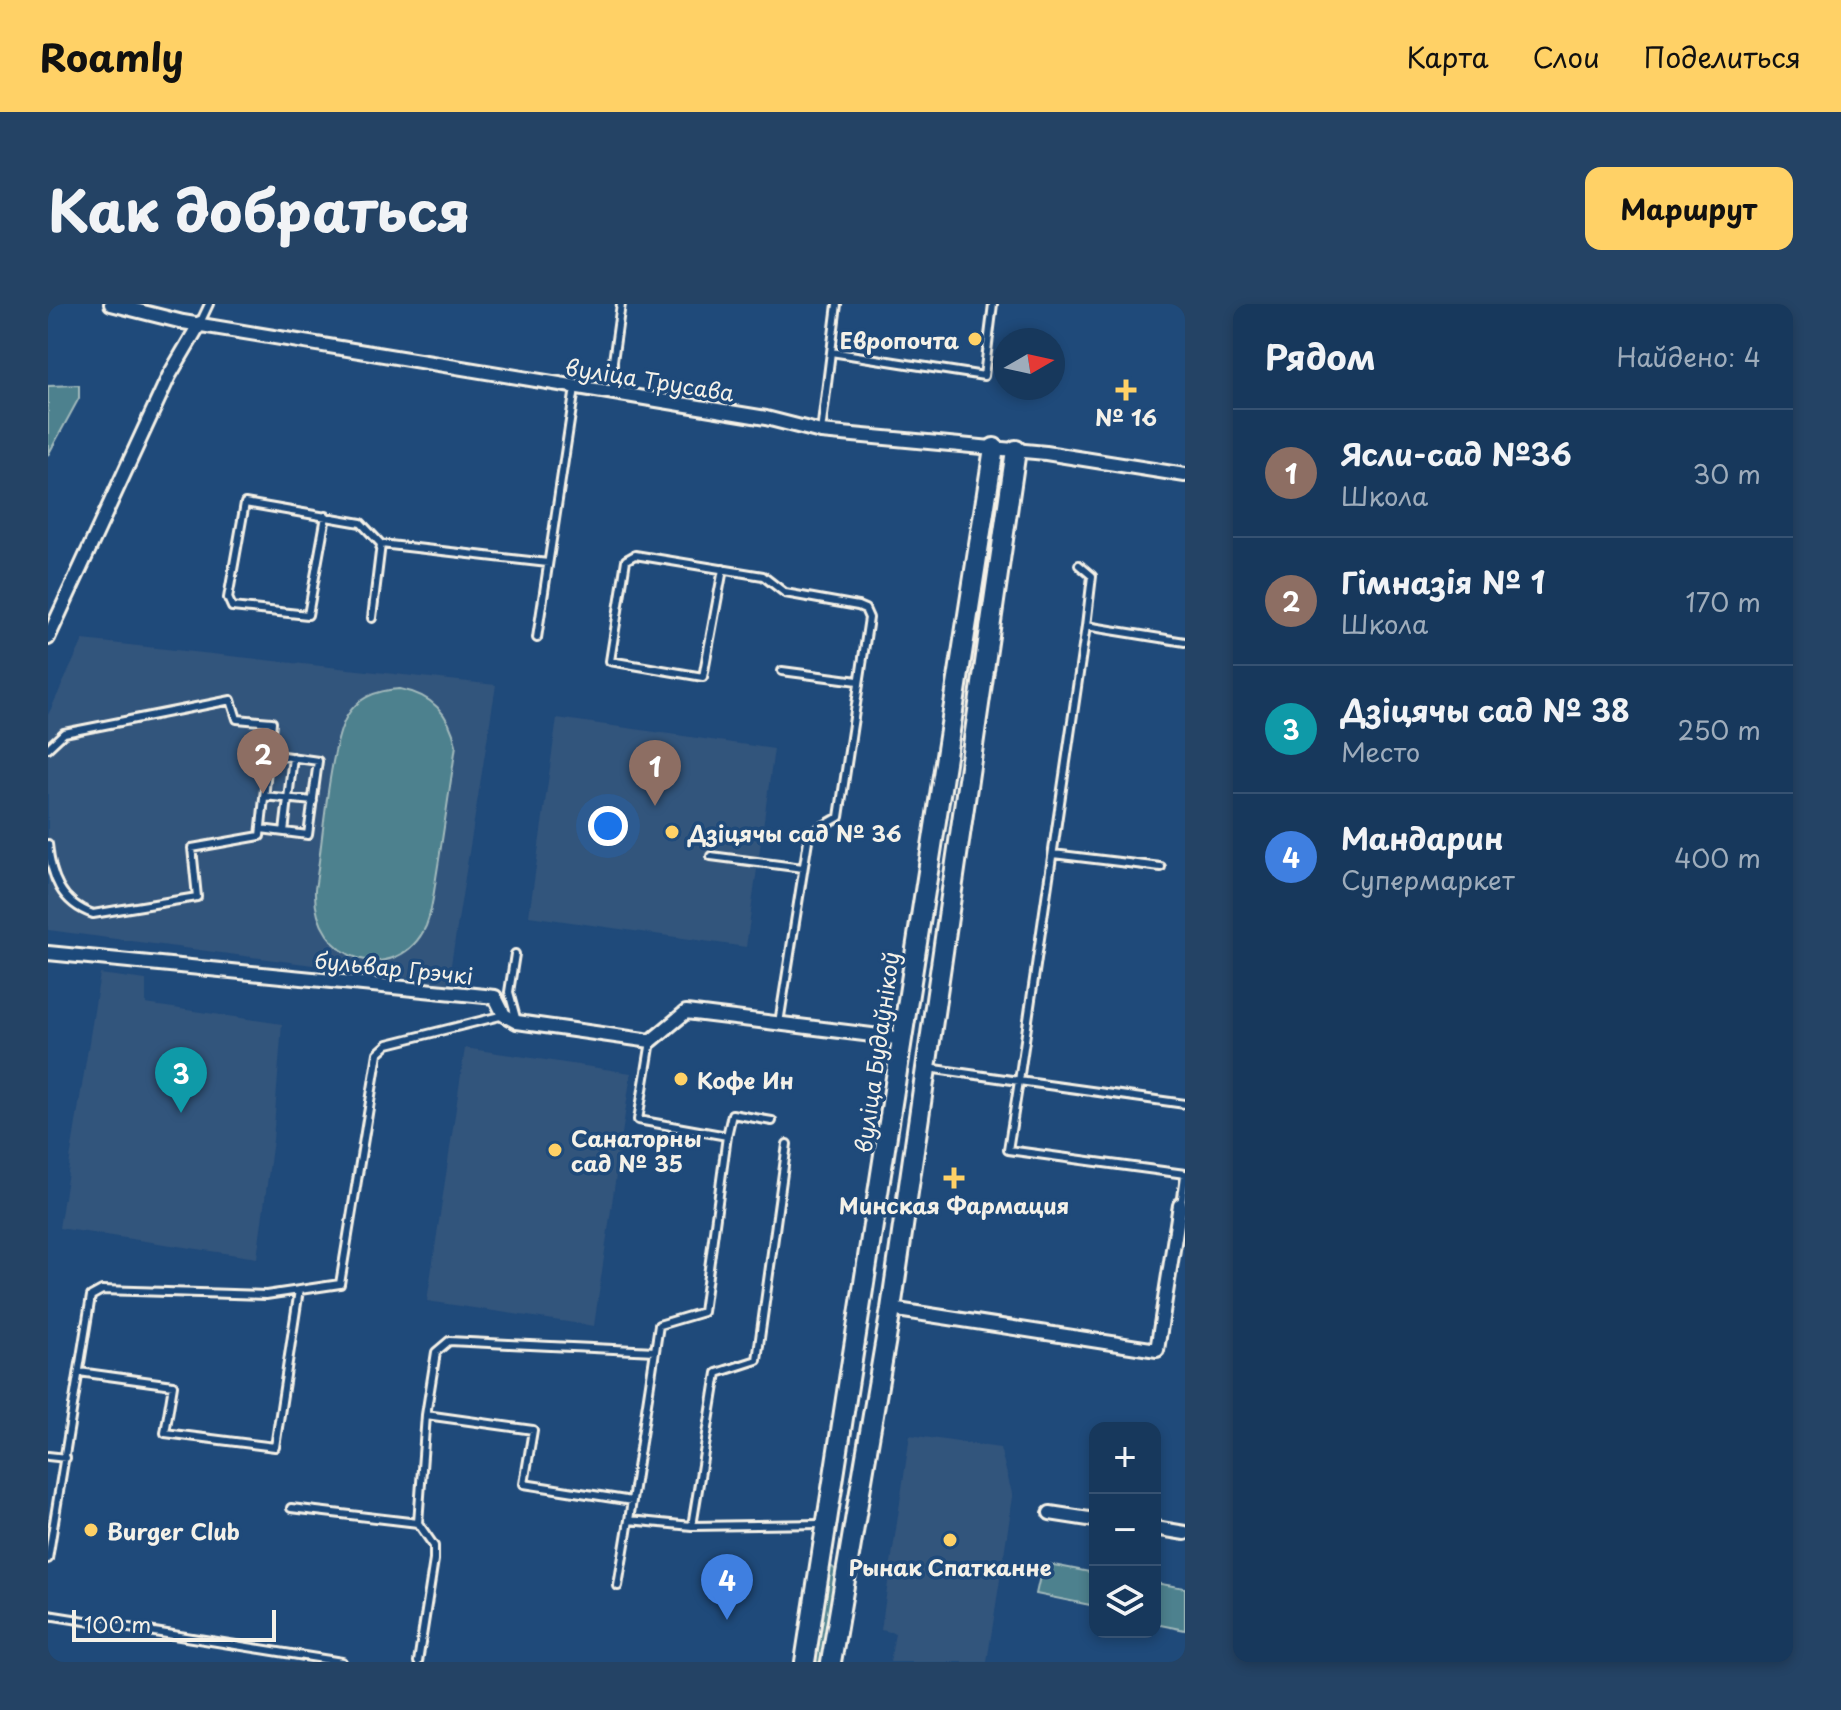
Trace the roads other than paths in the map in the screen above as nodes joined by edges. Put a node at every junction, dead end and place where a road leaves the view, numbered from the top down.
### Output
1 (111, 304) edge
2 (209, 304) edge
3 (621, 304) edge
4 (837, 304) edge
5 (993, 304) edge
6 (200, 323) junction
7 (831, 352) junction
8 (575, 388) junction
9 (613, 392) junction
10 (821, 432) junction
11 (994, 448) junction
12 (1016, 450) junction
13 (1185, 475) edge
14 (326, 516) junction
15 (381, 544) junction
16 (548, 563) junction
17 (1079, 565) dead end
18 (723, 569) junction
19 (372, 618) dead end
20 (1086, 626) junction
21 (48, 638) edge
22 (537, 638) dead end
23 (1185, 642) edge
24 (782, 671) dead end
25 (858, 681) junction
26 (48, 748) edge
27 (269, 754) junction
28 (293, 757) junction
29 (264, 796) junction
30 (288, 798) junction
31 (313, 801) junction
32 (261, 829) junction
33 (284, 832) junction
34 (48, 844) edge
35 (1053, 854) junction
36 (711, 856) dead end
37 (1161, 867) dead end
38 (803, 868) junction
39 (920, 915) junction
40 (948, 919) junction
41 (48, 953) edge
42 (515, 954) dead end
43 (504, 1015) junction
44 (517, 1022) junction
45 (779, 1024) junction
46 (904, 1039) junction
47 (651, 1041) junction
48 (928, 1068) junction
49 (1019, 1081) junction
50 (1185, 1104) edge
51 (772, 1121) dead end
52 (727, 1136) junction
53 (787, 1144) dead end
54 (1185, 1175) edge
55 (1182, 1205) edge
56 (299, 1290) junction
57 (862, 1305) junction
58 (891, 1309) junction
59 (655, 1351) junction
60 (79, 1372) junction
61 (426, 1415) junction
62 (48, 1456) edge
63 (66, 1458) junction
64 (632, 1501) junction
65 (291, 1508) dead end
66 (1050, 1513) dead end
67 (1089, 1519) edge
68 (629, 1520) junction
69 (418, 1523) junction
70 (828, 1524) junction
71 (852, 1524) junction
72 (692, 1526) junction
73 (1161, 1529) edge
74 (1185, 1533) edge
75 (48, 1559) edge
76 (618, 1586) dead end
77 (48, 1615) edge
78 (342, 1662) edge
79 (418, 1662) edge
80 (805, 1662) edge
81 (831, 1662) edge

1 - 6 street, вуліца Трусава
2 - 6 lane
3 - 9 lane
4 - 7 lane
5 - 7 lane
6 - 8 street, вуліца Трусава
6 - 21 street
7 - 10 lane
8 - 9 street, вуліца Трусава
8 - 16 lane
9 - 10 street, вуліца Трусава
10 - 11 street, вуліца Трусава
11 - 12 street, вуліца Трусава
11 - 39 street, вуліца Будаўнікоў
12 - 13 street, вуліца Трусава
12 - 40 street
14 - 14 lane
14 - 15 lane
15 - 16 lane
15 - 19 lane
16 - 22 lane
17 - 20 lane
18 - 18 lane
18 - 25 lane
20 - 23 lane
20 - 35 lane
24 - 25 lane
25 - 38 lane
26 - 27 lane
27 - 28 lane
27 - 29 lane
28 - 30 lane
28 - 31 lane
29 - 30 lane
29 - 32 lane
30 - 31 lane
30 - 33 lane
31 - 33 lane
32 - 33 lane
32 - 34 lane
35 - 37 lane
35 - 49 lane
36 - 38 lane
38 - 45 lane
39 - 40 street
39 - 46 street, вуліца Будаўнікоў
40 - 48 street
41 - 43 street, бульвар Грэчкі
42 - 44 lane
43 - 44 street, бульвар Грэчкі
43 - 56 lane
44 - 47 street, бульвар Грэчкі
45 - 46 street
45 - 47 street
46 - 57 street, вуліца Будаўнікоў
47 - 52 lane
48 - 49 lane
48 - 58 street
49 - 50 lane
49 - 54 lane
51 - 52 lane
52 - 59 lane
53 - 72 lane
54 - 55 lane
55 - 58 street
56 - 60 lane
56 - 60 lane
57 - 58 street
57 - 70 street, вуліца Будаўнікоў
58 - 71 street
59 - 61 lane
59 - 64 lane
60 - 63 lane
61 - 64 lane
61 - 69 lane
62 - 63 lane
63 - 75 lane
64 - 68 lane
65 - 69 lane
66 - 67 street
68 - 72 lane
68 - 76 lane
69 - 79 lane
70 - 71 street
70 - 72 lane
70 - 80 street, вуліца Будаўнікоў
71 - 81 street
73 - 74 street
77 - 78 lane

